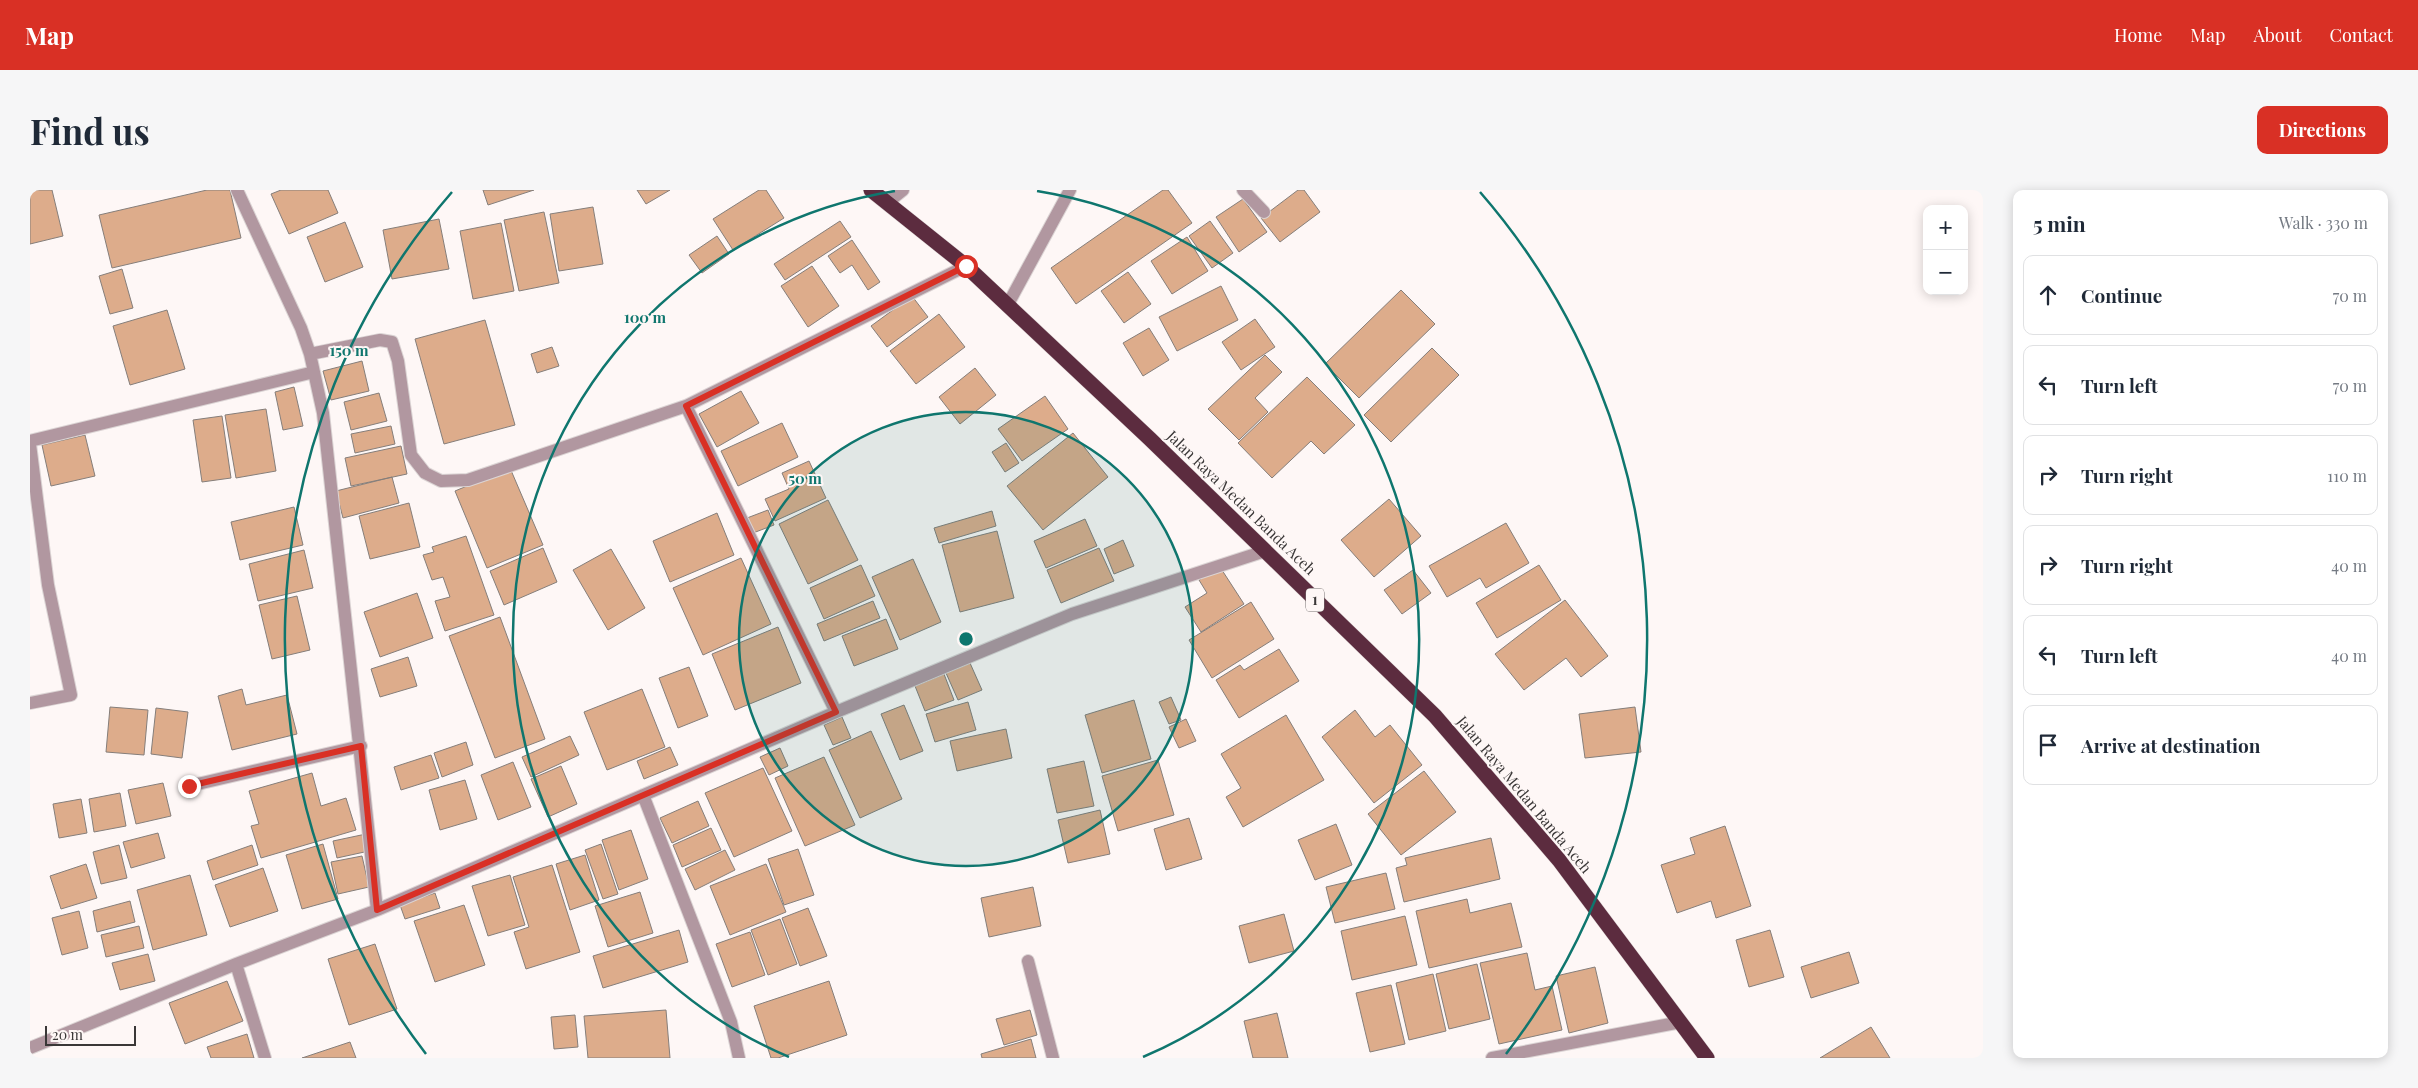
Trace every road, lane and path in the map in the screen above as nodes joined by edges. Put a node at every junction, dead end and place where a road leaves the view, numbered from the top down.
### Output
1 (236, 190) edge
2 (872, 190) edge
3 (903, 190) edge
4 (1070, 190) edge
5 (1243, 190) edge
6 (888, 202) junction
7 (1264, 212) dead end
8 (966, 266) junction
9 (1007, 306) junction
10 (310, 354) junction
11 (314, 372) junction
12 (686, 406) junction
13 (30, 443) edge
14 (1265, 551) junction
15 (30, 703) edge
16 (836, 712) junction
17 (361, 746) junction
18 (189, 786) dead end
19 (643, 795) junction
20 (377, 910) junction
21 (1028, 961) dead end
22 (236, 964) junction
23 (1681, 1022) junction
24 (30, 1048) edge
25 (265, 1058) edge
26 (739, 1058) edge
27 (1053, 1058) edge
28 (1492, 1058) edge
29 (1707, 1058) edge

1 - 10 street
2 - 6 highway, Jalan Raya Medan Banda Aceh / 1
3 - 6 street
4 - 9 street
5 - 7 street
6 - 8 highway, Jalan Raya Medan Banda Aceh / 1
8 - 9 highway, Jalan Raya Medan Banda Aceh / 1
8 - 12 street
9 - 14 highway, Jalan Raya Medan Banda Aceh / 1
10 - 11 street
10 - 12 street
11 - 13 street
11 - 17 street
12 - 16 street
13 - 15 street
14 - 16 street
14 - 23 highway, Jalan Raya Medan Banda Aceh / 1
16 - 19 street
17 - 18 street
17 - 20 street
19 - 20 street
19 - 26 street
20 - 22 street
21 - 27 street
22 - 24 street
22 - 25 street
23 - 28 street
23 - 29 highway, Jalan Raya Medan Banda Aceh / 1

